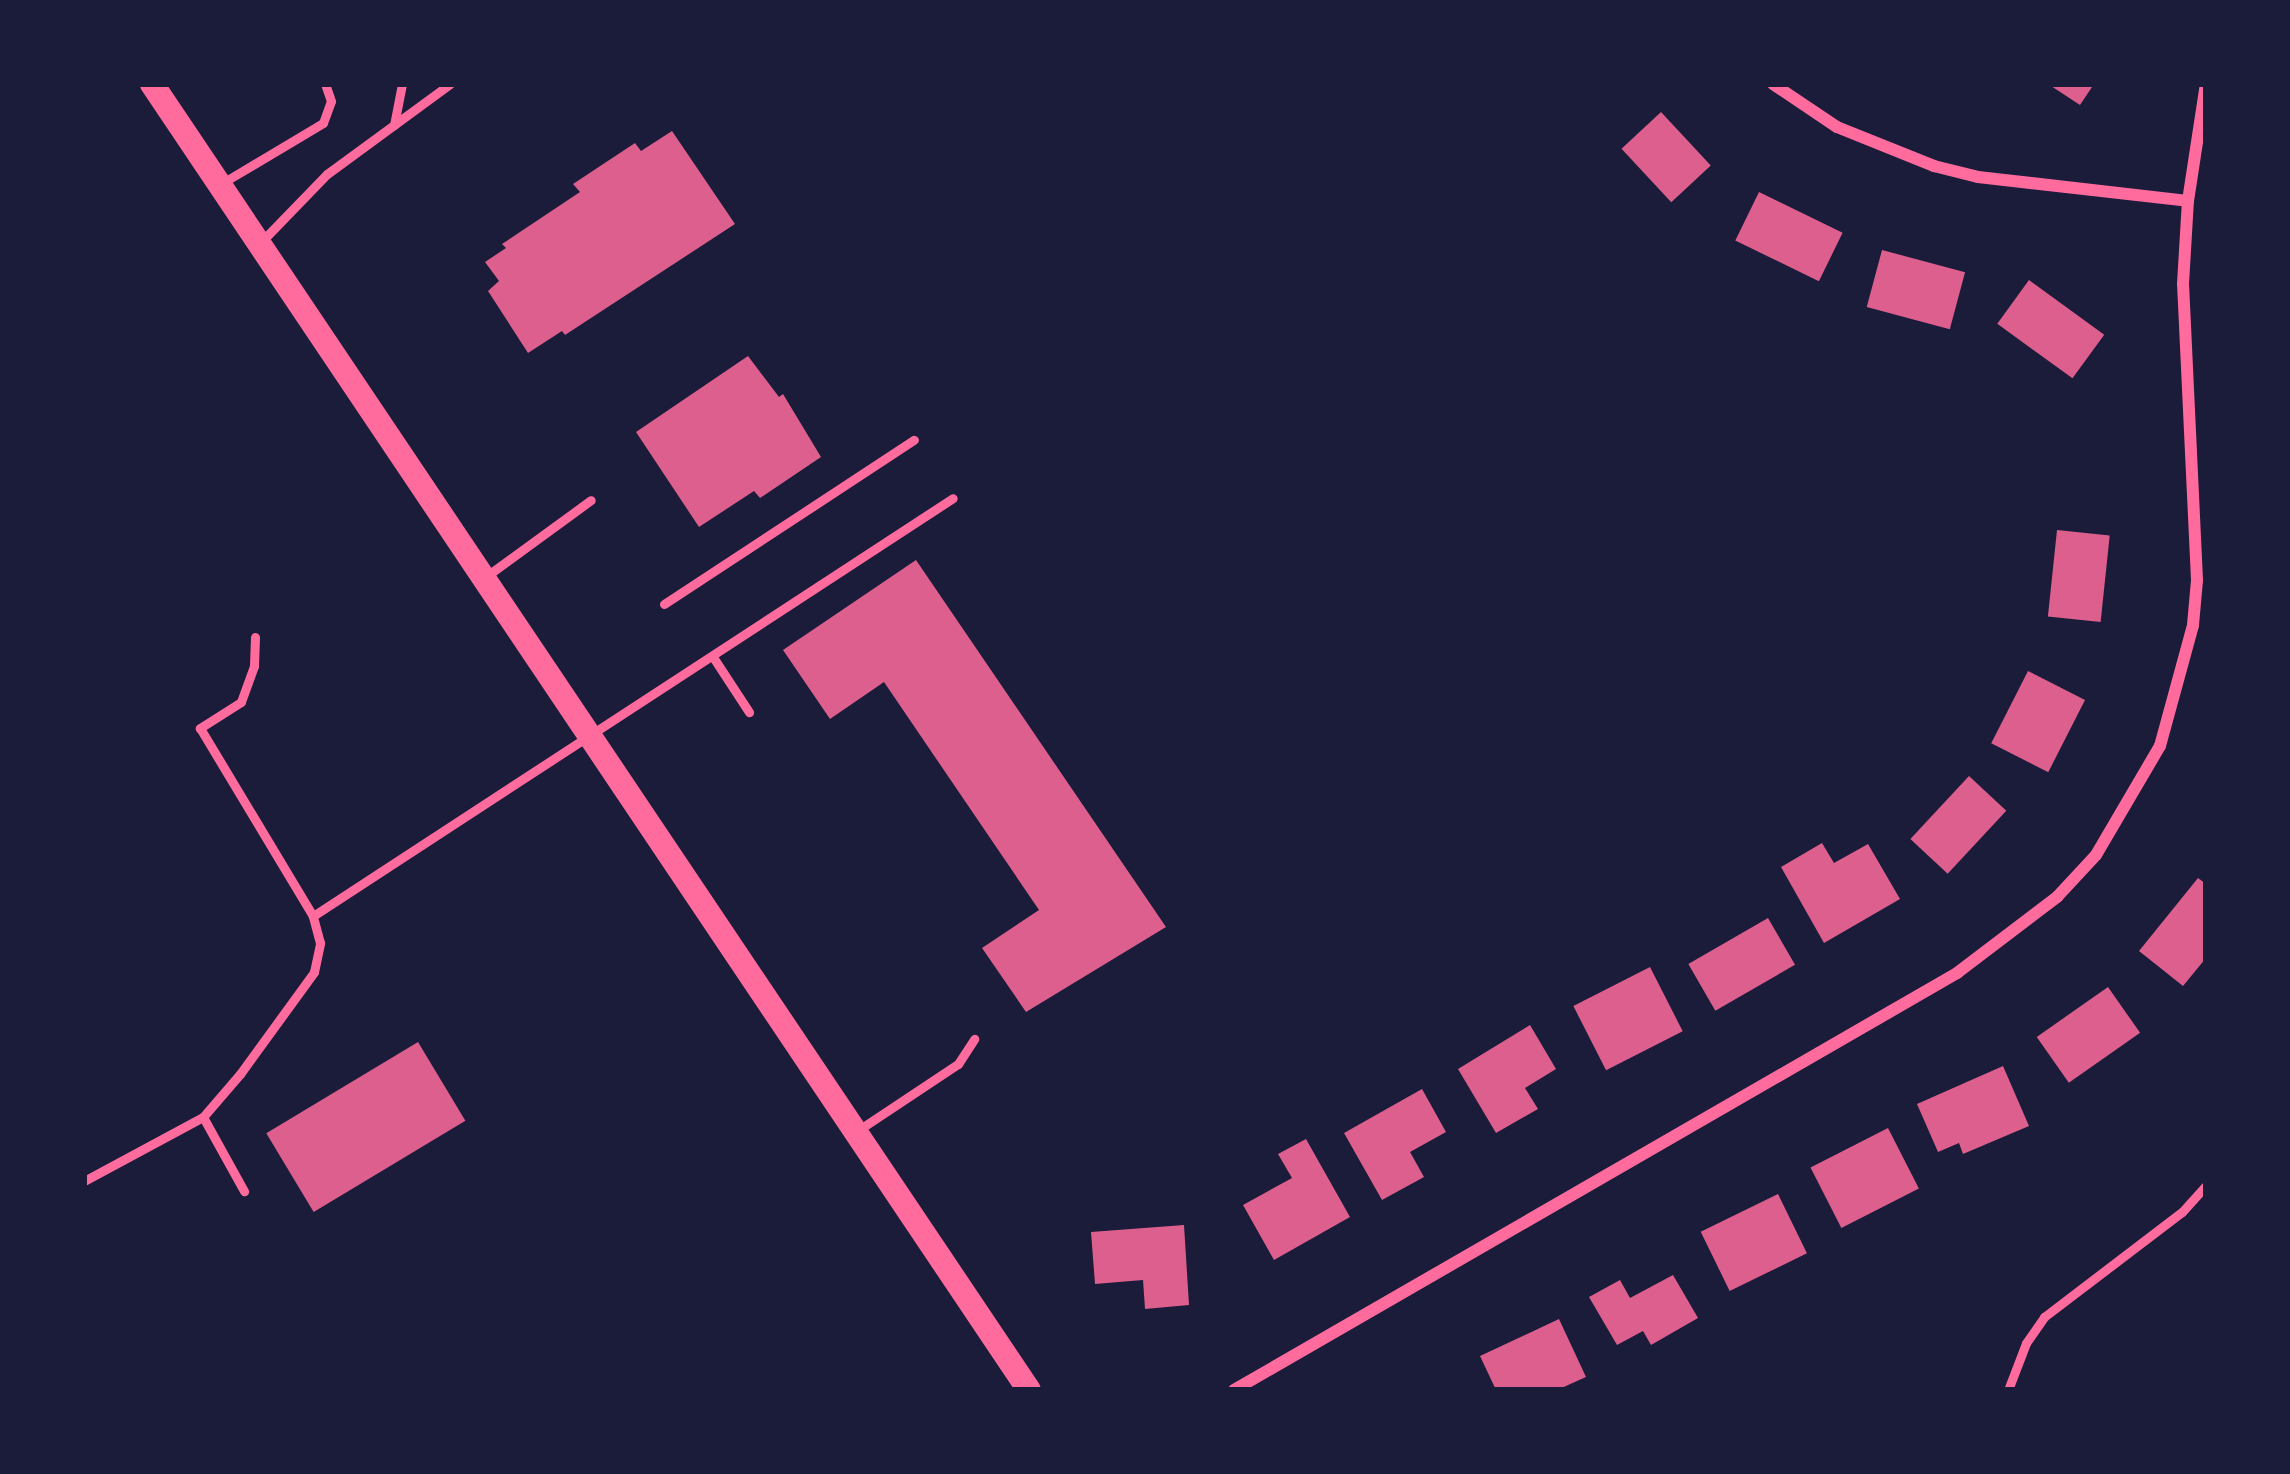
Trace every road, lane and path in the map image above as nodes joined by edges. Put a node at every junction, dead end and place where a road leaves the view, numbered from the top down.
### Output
1 (152, 84) edge
2 (325, 84) edge
3 (402, 84) edge
4 (450, 84) edge
5 (1773, 84) edge
6 (2206, 84) edge
7 (394, 124) junction
8 (220, 184) junction
9 (2188, 201) junction
10 (259, 244) junction
11 (914, 440) dead end
12 (953, 498) dead end
13 (591, 500) dead end
14 (484, 578) junction
15 (664, 604) dead end
16 (255, 637) dead end
17 (712, 658) junction
18 (749, 712) dead end
19 (592, 738) junction
20 (313, 916) junction
21 (974, 1039) dead end
22 (203, 1117) junction
23 (857, 1132) junction
24 (84, 1181) edge
25 (2206, 1185) edge
26 (244, 1191) dead end
27 (1029, 1390) edge
28 (1234, 1390) edge
29 (2008, 1390) edge

1 - 8 main road
2 - 8 lane
3 - 7 lane
4 - 7 lane
5 - 9 street
6 - 9 street
7 - 10 lane
8 - 10 main road
9 - 28 street
10 - 14 main road
11 - 15 lane
12 - 17 lane
13 - 14 lane
14 - 19 main road
16 - 20 lane
17 - 18 lane
17 - 19 lane
19 - 20 lane
19 - 23 main road
20 - 22 lane
21 - 23 lane
22 - 24 lane
22 - 26 lane
23 - 27 main road
25 - 29 lane

